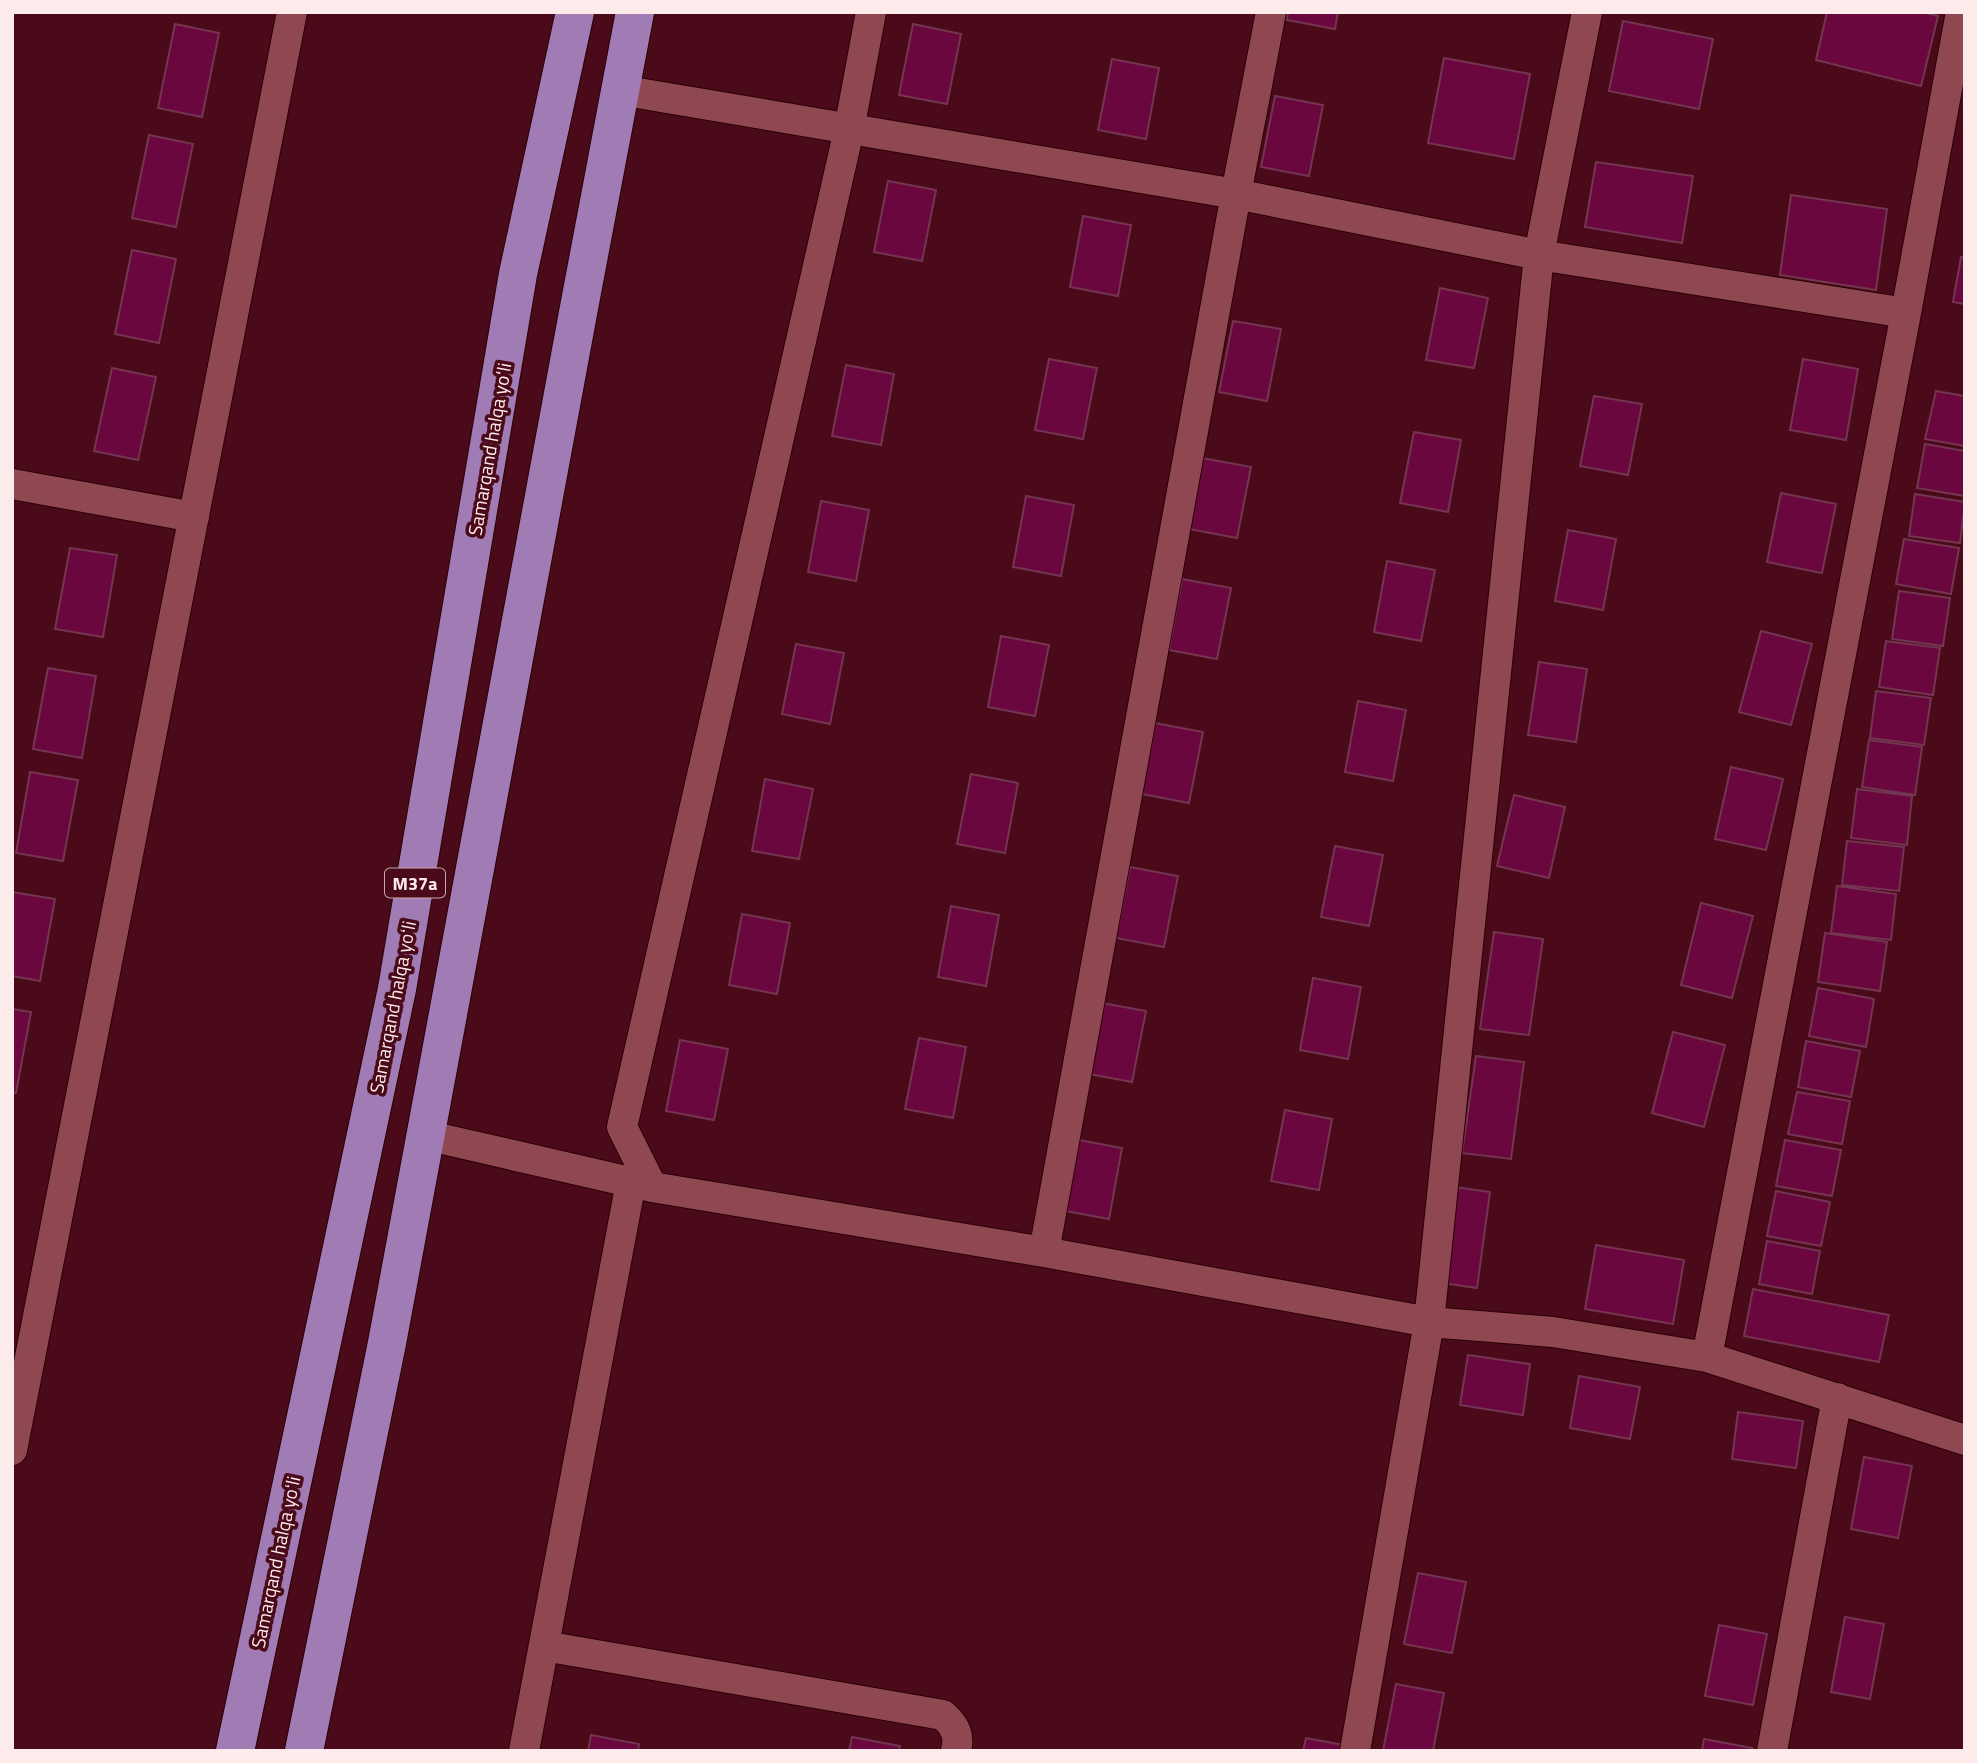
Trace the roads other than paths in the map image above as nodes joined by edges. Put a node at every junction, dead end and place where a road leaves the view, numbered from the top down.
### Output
1 (292, 12) edge
2 (575, 12) edge
3 (635, 12) edge
4 (871, 12) edge
5 (1271, 12) edge
6 (1587, 12) edge
7 (1961, 12) edge
8 (620, 90) junction
9 (849, 130) junction
10 (1236, 194) junction
11 (1539, 256) junction
12 (1906, 313) junction
13 (12, 484) edge
14 (194, 517) junction
15 (425, 1135) junction
16 (642, 1185) junction
17 (1044, 1252) junction
18 (1429, 1322) junction
19 (1707, 1357) junction
20 (1837, 1398) junction
21 (1965, 1440) edge
22 (12, 1450) edge
23 (544, 1646) junction
24 (235, 1751) edge
25 (304, 1751) edge
26 (524, 1751) edge
27 (956, 1751) edge
28 (1355, 1751) edge
29 (1772, 1751) edge

1 - 14 street
2 - 24 highway, Samarqand halqa yoʻli / M37a
3 - 8 highway, M37a
4 - 9 street
5 - 10 street
6 - 11 street
7 - 12 street
8 - 9 street
8 - 15 highway, M37a
9 - 10 street
9 - 16 street
10 - 11 street
10 - 17 street
11 - 12 street
11 - 18 street
12 - 19 street
13 - 14 street
14 - 22 street
15 - 16 street
15 - 25 highway, M37a
16 - 17 street
16 - 23 street
17 - 18 street
18 - 19 street
18 - 28 street
19 - 20 street
20 - 21 street
20 - 29 street
23 - 26 street
23 - 27 street

